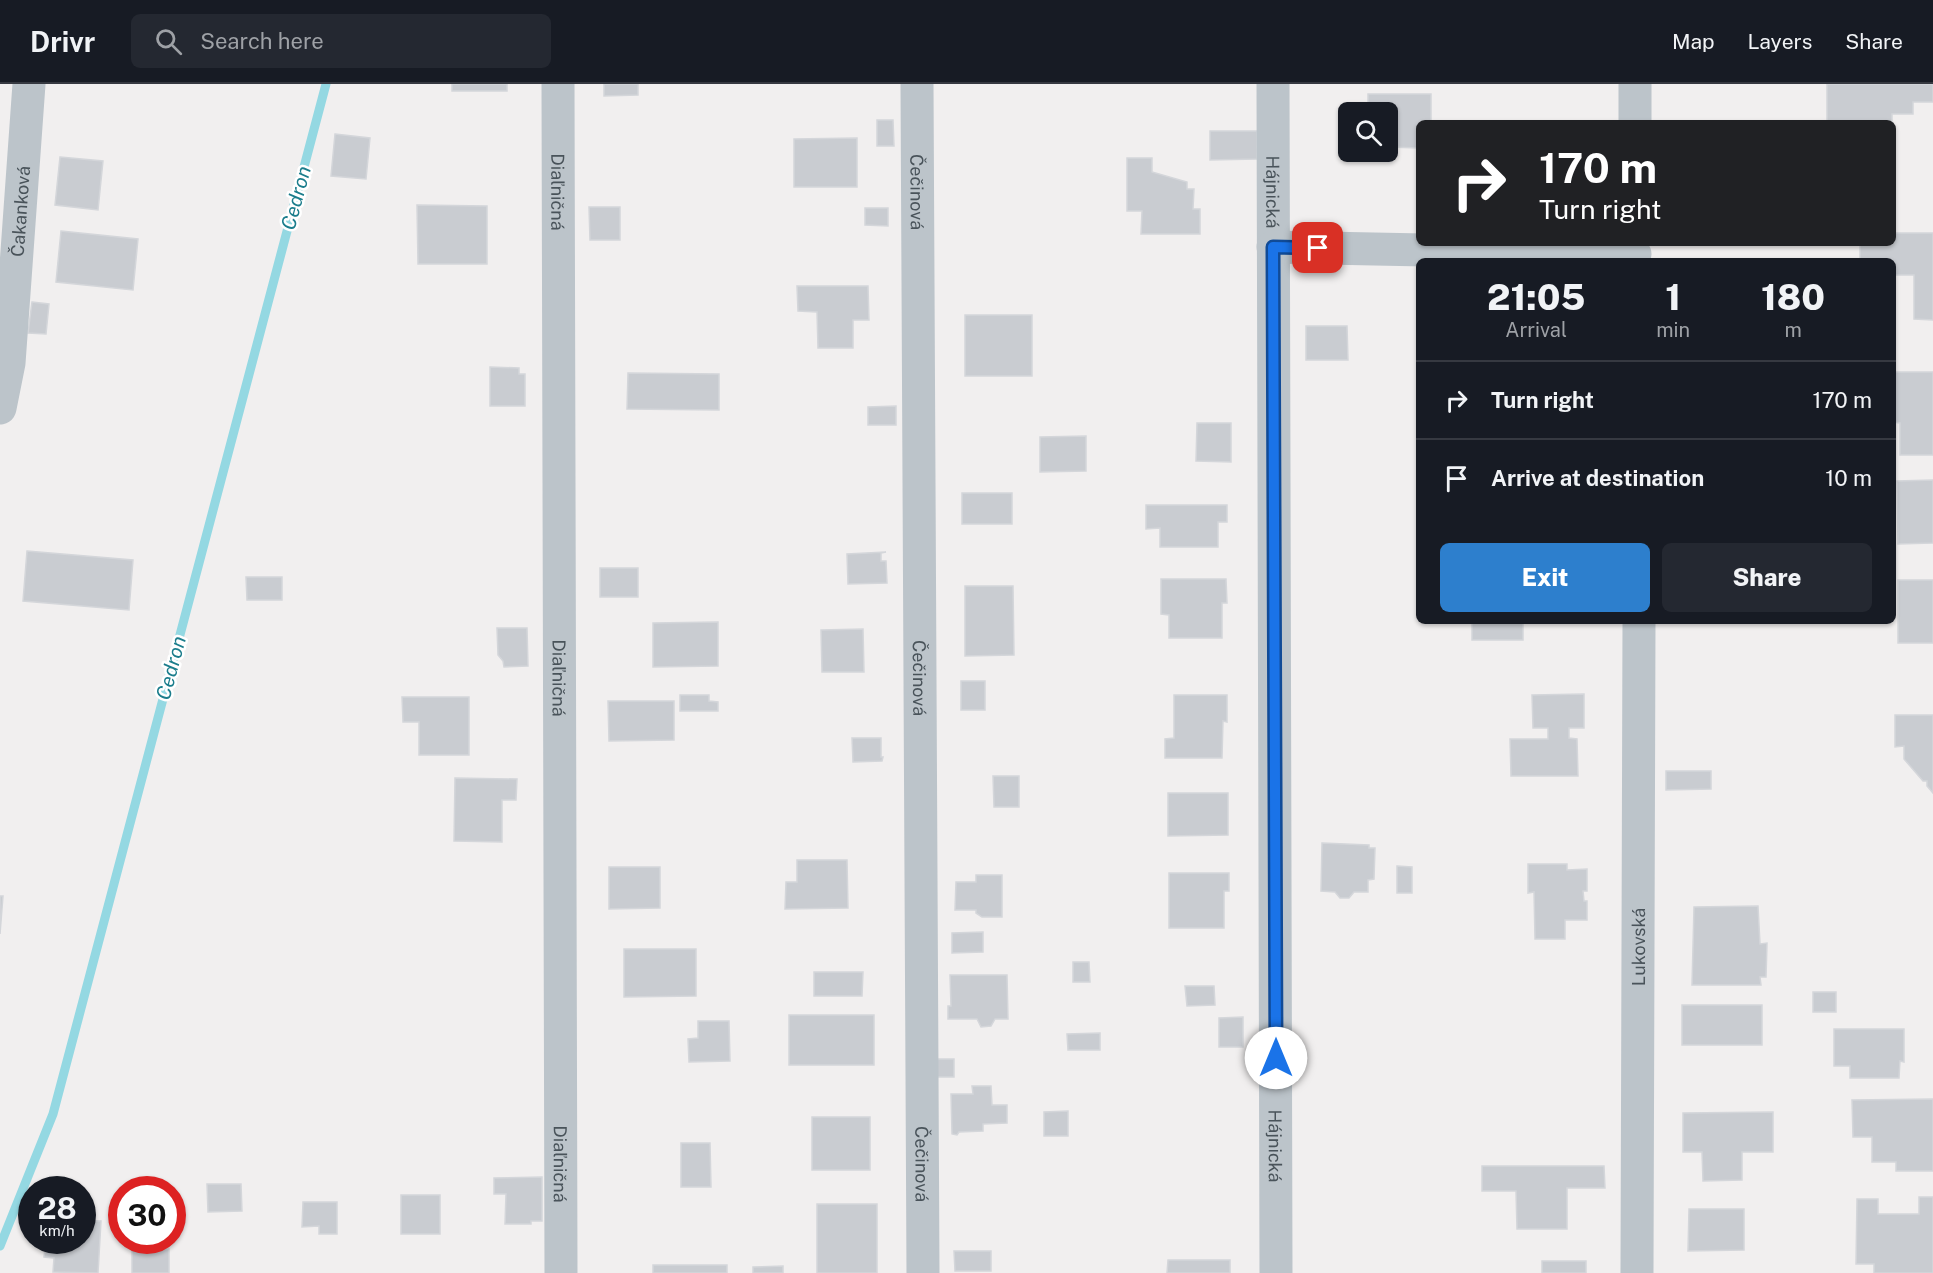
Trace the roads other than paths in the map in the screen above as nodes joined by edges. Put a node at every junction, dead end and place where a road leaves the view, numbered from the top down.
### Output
1 (29, 84) edge
2 (558, 84) edge
3 (918, 84) edge
4 (1273, 84) edge
5 (1635, 84) edge
6 (1635, 120) edge
7 (1273, 247) junction
8 (1635, 253) edge
9 (0, 408) edge
10 (1639, 624) edge
11 (561, 1273) edge
12 (923, 1273) edge
13 (1276, 1273) edge
14 (1637, 1273) edge

1 - 9 street, Čakanková
2 - 11 street, Diaľničná
3 - 12 street, Čečinová
4 - 7 street, Hájnická
5 - 6 street
7 - 8 street
7 - 13 street, Hájnická
10 - 14 street, Lukovská

